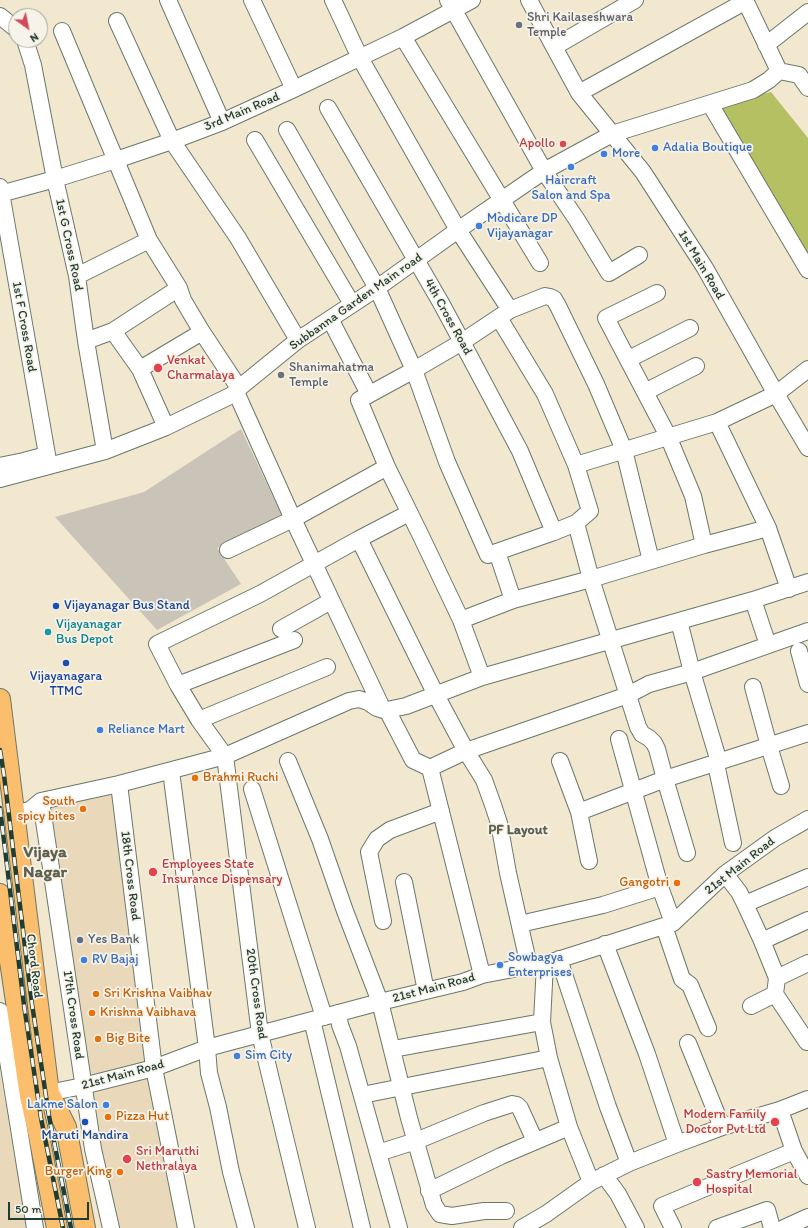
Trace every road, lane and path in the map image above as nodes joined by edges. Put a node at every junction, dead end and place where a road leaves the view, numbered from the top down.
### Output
1 (168, 0) edge
2 (252, 0) edge
3 (333, 0) edge
4 (472, 0) edge
5 (529, 0) edge
6 (635, 0) edge
7 (805, 0) edge
8 (746, 1) edge
9 (450, 5) edge
10 (808, 7) edge
11 (808, 12) edge
12 (117, 20) dead end
13 (62, 31) dead end
14 (403, 37) junction
15 (766, 45) junction
16 (554, 47) junction
17 (28, 48) edge
18 (360, 58) junction
19 (779, 71) junction
20 (808, 88) edge
21 (294, 89) junction
22 (579, 93) junction
23 (710, 104) junction
24 (328, 108) dead end
25 (222, 122) junction
26 (288, 130) dead end
27 (612, 134) junction
28 (255, 140) dead end
29 (172, 141) junction
30 (116, 160) junction
31 (544, 171) junction
32 (55, 179) junction
33 (0, 192) edge
34 (502, 200) junction
35 (458, 230) junction
36 (149, 240) junction
37 (639, 255) dead end
38 (416, 261) junction
39 (540, 263) dead end
40 (808, 270) edge
41 (77, 276) junction
42 (179, 288) junction
43 (377, 288) junction
44 (657, 293) dead end
45 (352, 304) junction
46 (505, 314) junction
47 (330, 319) junction
48 (690, 328) dead end
49 (113, 331) junction
50 (202, 332) junction
51 (298, 340) junction
52 (86, 342) junction
53 (462, 342) junction
54 (629, 359) junction
55 (696, 366) dead end
56 (140, 369) junction
57 (808, 369) edge
58 (414, 370) junction
59 (238, 390) junction
60 (645, 392) junction
61 (369, 394) junction
62 (776, 394) junction
63 (717, 422) junction
64 (166, 427) junction
65 (668, 436) junction
66 (808, 448) edge
67 (624, 450) junction
68 (105, 451) junction
69 (48, 461) junction
70 (576, 465) junction
71 (0, 466) edge
72 (387, 467) junction
73 (0, 479) edge
74 (409, 513) junction
75 (293, 519) junction
76 (576, 523) junction
77 (768, 528) junction
78 (554, 532) junction
79 (359, 539) junction
80 (704, 545) junction
81 (228, 550) dead end
82 (497, 552) junction
83 (651, 561) junction
84 (314, 565) junction
85 (591, 579) junction
86 (808, 582) edge
87 (789, 589) junction
88 (513, 600) junction
89 (753, 600) junction
90 (331, 601) junction
91 (461, 620) junction
92 (679, 621) junction
93 (281, 629) dead end
94 (808, 631) edge
95 (294, 640) dead end
96 (611, 640) junction
97 (768, 645) junction
98 (799, 651) dead end
99 (326, 667) dead end
100 (692, 672) junction
101 (482, 677) junction
102 (808, 684) edge
103 (178, 685) junction
104 (753, 686) dead end
105 (436, 695) junction
106 (628, 695) junction
107 (0, 699) edge
108 (385, 710) junction
109 (199, 720) junction
110 (808, 733) edge
111 (619, 739) dead end
112 (769, 746) junction
113 (466, 751) junction
114 (225, 756) junction
115 (288, 761) dead end
116 (560, 761) dead end
117 (718, 763) junction
118 (430, 768) junction
119 (171, 771) junction
120 (665, 779) junction
121 (119, 784) junction
122 (781, 786) dead end
123 (252, 789) dead end
124 (633, 792) junction
125 (41, 801) junction
126 (441, 811) junction
127 (579, 812) junction
128 (7, 814) edge
129 (808, 819) edge
130 (733, 844) dead end
131 (687, 853) dead end
132 (589, 861) dead end
133 (725, 874) junction
134 (808, 877) edge
135 (404, 882) dead end
136 (660, 887) junction
137 (0, 894) edge
138 (745, 904) junction
139 (808, 920) edge
140 (383, 921) dead end
141 (520, 924) junction
142 (669, 924) junction
143 (762, 941) junction
144 (605, 944) junction
145 (552, 962) junction
146 (808, 963) edge
147 (529, 966) junction
148 (482, 975) junction
149 (777, 978) junction
150 (426, 991) junction
151 (775, 994) junction
152 (380, 1002) junction
153 (752, 1006) dead end
154 (0, 1010) edge
155 (325, 1017) junction
156 (542, 1022) junction
157 (708, 1028) dead end
158 (260, 1034) junction
159 (808, 1042) edge
160 (688, 1043) dead end
161 (207, 1048) junction
162 (393, 1049) junction
163 (549, 1058) junction
164 (154, 1068) junction
165 (83, 1086) junction
166 (402, 1087) junction
167 (40, 1094) junction
168 (362, 1095) junction
169 (808, 1099) edge
170 (780, 1110) junction
171 (569, 1127) junction
172 (722, 1127) junction
173 (416, 1141) junction
174 (535, 1141) junction
175 (677, 1144) junction
176 (794, 1151) junction
177 (378, 1153) junction
178 (629, 1163) junction
179 (808, 1176) edge
180 (597, 1179) junction
181 (429, 1191) junction
182 (506, 1211) dead end
183 (808, 1218) edge
184 (35, 1228) edge
185 (57, 1228) edge
186 (85, 1228) edge
187 (111, 1228) edge
188 (186, 1228) edge
189 (246, 1228) edge
190 (308, 1228) edge
191 (362, 1228) edge
192 (399, 1228) edge
193 (522, 1228) edge
194 (636, 1228) edge
195 (673, 1228) edge
196 (717, 1228) edge
197 (772, 1228) edge
198 (784, 1228) edge

1 - 25 street
2 - 21 street
3 - 18 street
4 - 9 street, 3rd Main Road
5 - 16 street, 1st Main Road
6 - 16 street
7 - 10 street
8 - 15 street
8 - 22 street
9 - 14 street, 3rd Main Road
9 - 31 street
11 - 15 street
12 - 29 street
13 - 30 street
14 - 18 street, 3rd Main Road
14 - 34 street
15 - 19 street
16 - 22 street, 1st Main Road
17 - 32 street, 1st G Cross Road
18 - 21 street, 3rd Main Road
18 - 35 street
19 - 20 street
19 - 23 street, Subbanna Garden Main road
21 - 25 street, 3rd Main Road
22 - 27 street, 1st Main Road
23 - 27 street, Subbanna Garden Main road
23 - 40 street
24 - 38 street, 4th Cross Road
25 - 29 street, 3rd Main Road
26 - 43 street
27 - 31 street, Subbanna Garden Main road
27 - 62 street, 1st Main Road
28 - 45 street
29 - 30 street, 3rd Main Road
29 - 51 street
30 - 32 street, 3rd Main Road
30 - 36 street
31 - 34 street, Subbanna Garden Main road
31 - 37 street
32 - 33 street, 3rd Main Road
32 - 41 street, 1st G Cross Road
33 - 69 street, 1st F Cross Road
34 - 35 street, Subbanna Garden Main road
34 - 39 street
35 - 38 street, Subbanna Garden Main road
35 - 46 street
36 - 41 street
36 - 42 street
38 - 43 street, Subbanna Garden Main road
38 - 53 street, 4th Cross Road
41 - 52 street, 1st G Cross Road
42 - 49 street
42 - 50 street
43 - 45 street, Subbanna Garden Main road
43 - 58 street
44 - 54 street
45 - 47 street, Subbanna Garden Main road
46 - 53 street
46 - 67 street
46 - 70 street
47 - 51 street, Subbanna Garden Main road
47 - 61 street
48 - 54 street
49 - 52 street
49 - 56 street
50 - 56 street
50 - 59 street
51 - 59 street, Subbanna Garden Main road
52 - 68 street, 1st G Cross Road
53 - 58 street
53 - 78 street, 4th Cross Road
54 - 60 street
55 - 60 street
56 - 64 street
57 - 62 street
58 - 61 street
58 - 82 street
59 - 64 street, Subbanna Garden Main road
59 - 75 street
60 - 65 street
61 - 72 street
62 - 63 street
62 - 66 street, 1st Main Road
63 - 65 street
63 - 77 street
64 - 68 street, Subbanna Garden Main road
65 - 67 street
65 - 80 street
67 - 70 street
67 - 83 street
68 - 69 street, Subbanna Garden Main road
69 - 71 street
69 - 73 street, Subbanna Garden Main road
70 - 76 street
72 - 74 street
72 - 75 street
74 - 79 street
74 - 91 street
75 - 81 street
75 - 84 street
76 - 78 street
76 - 85 street
77 - 80 street
77 - 87 street
78 - 82 street
79 - 84 street
79 - 105 street
80 - 83 street
82 - 88 street
83 - 85 street
84 - 90 street
84 - 103 street
85 - 88 street
85 - 96 street
86 - 87 street
87 - 89 street
88 - 91 street
89 - 92 street
89 - 97 street
90 - 93 street
90 - 108 street
91 - 101 street
92 - 96 street
92 - 100 street
94 - 97 street
95 - 103 street
96 - 101 street
96 - 106 street
97 - 100 street
98 - 102 street
99 - 109 street
100 - 106 street
100 - 117 street
101 - 105 street
103 - 109 street
104 - 112 street
105 - 108 street
105 - 113 street
106 - 113 street
106 - 120 street
107 - 128 main road, Chord Road
108 - 114 street
108 - 118 street
109 - 114 street
110 - 112 street
111 - 124 street
112 - 117 street
112 - 122 street
113 - 118 street
113 - 141 street
114 - 119 street
114 - 158 street, 20th Cross Road
115 - 152 street
116 - 127 street
117 - 120 street
117 - 130 street
118 - 126 street
119 - 121 street
119 - 161 street
120 - 124 street
120 - 131 street
121 - 125 street
121 - 164 street, 18th Cross Road
123 - 155 street
124 - 127 street
124 - 136 street
125 - 128 street
125 - 165 street, 17th Cross Road
126 - 140 street
126 - 148 street
127 - 132 street
128 - 167 main road, Chord Road
129 - 133 street, 21st Main Road
133 - 138 street
133 - 142 street, 21st Main Road
134 - 138 street
135 - 150 street
136 - 141 street
136 - 142 street
137 - 167 main road, Chord Road
138 - 143 street
139 - 143 street
141 - 147 street
142 - 144 street, 21st Main Road
142 - 157 street
143 - 149 street
144 - 145 street, 21st Main Road
144 - 175 street
145 - 147 street, 21st Main Road
145 - 156 street
145 - 178 street
146 - 149 street
147 - 148 street, 21st Main Road
148 - 150 street, 21st Main Road
149 - 151 street
150 - 152 street, 21st Main Road
151 - 153 street
151 - 159 street
152 - 155 street, 21st Main Road
152 - 162 street
154 - 184 street
155 - 158 street, 21st Main Road
155 - 168 street
155 - 191 street
156 - 162 street
156 - 163 street
158 - 161 street, 21st Main Road
158 - 190 street, 20th Cross Road
160 - 172 street
161 - 164 street, 21st Main Road
161 - 189 street
162 - 166 street
163 - 166 street
163 - 171 street
164 - 165 street, 21st Main Road
164 - 188 street, 18th Cross Road
165 - 167 street, 21st Main Road
165 - 187 street, 17th Cross Road
166 - 168 street
166 - 173 street
167 - 185 main road, Chord Road
167 - 186 main road, Chord Road
168 - 177 street
169 - 170 street
170 - 172 street
170 - 176 street
171 - 174 street
171 - 180 street
172 - 175 street
173 - 174 street
173 - 177 street
173 - 181 street
174 - 181 street
175 - 178 street
176 - 179 street
176 - 195 street
177 - 192 street
178 - 180 street
180 - 193 street
180 - 194 street
181 - 182 street
183 - 198 street
196 - 197 street

